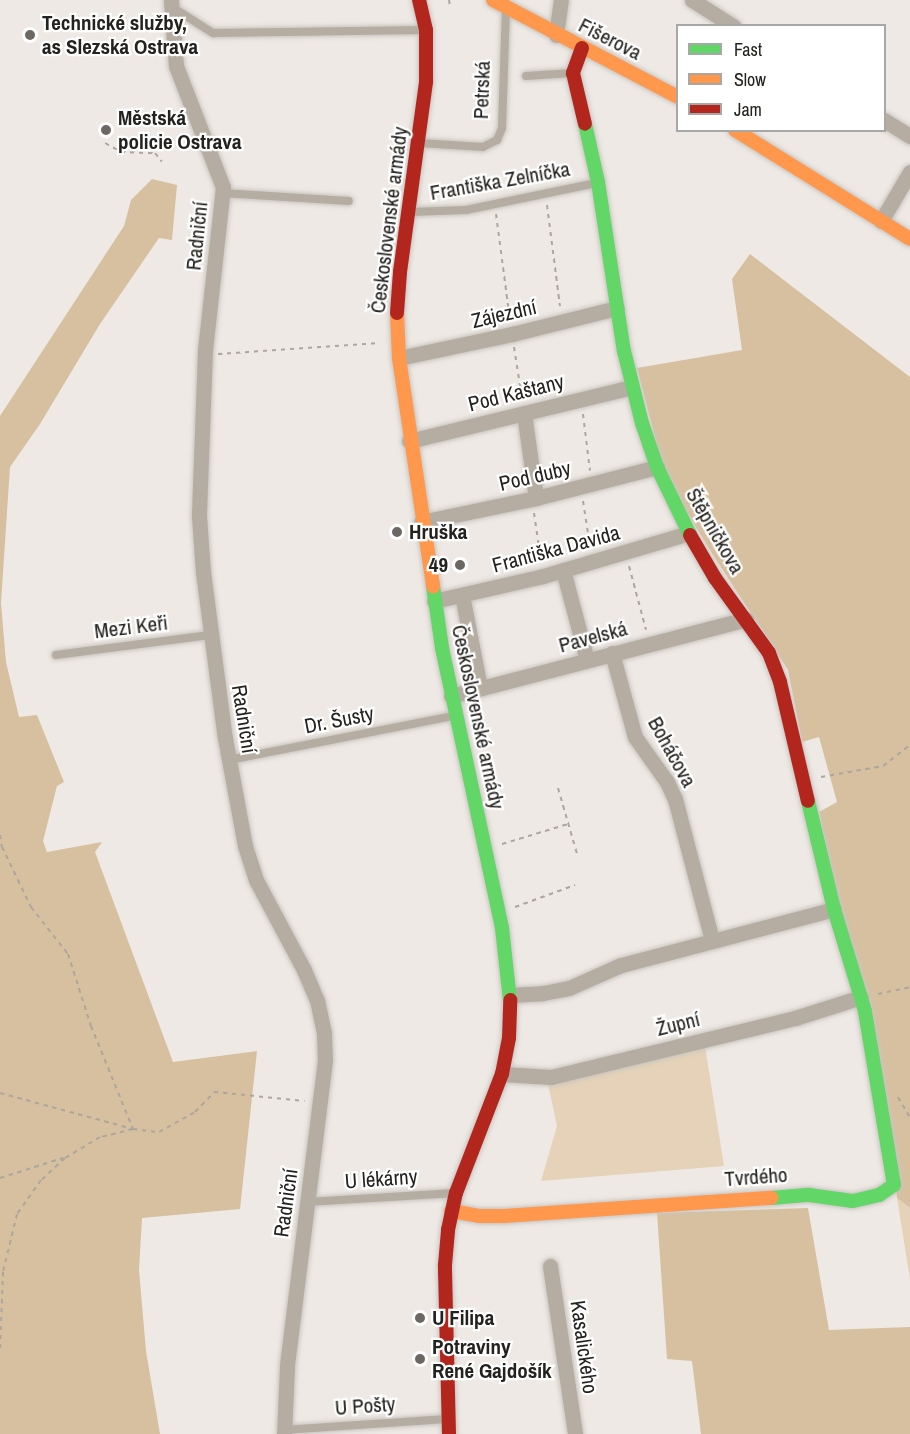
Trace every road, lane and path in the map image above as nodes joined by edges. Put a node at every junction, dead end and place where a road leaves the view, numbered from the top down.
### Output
1 (419, 0) edge
2 (449, 0) edge
3 (561, 0) edge
4 (692, 0) edge
5 (497, 2) edge
6 (171, 3) edge
7 (450, 6) dead end
8 (730, 24) edge
9 (426, 30) junction
10 (555, 35) junction
11 (582, 48) junction
12 (573, 73) junction
13 (525, 76) dead end
14 (676, 96) edge
15 (886, 121) edge
16 (738, 132) edge
17 (910, 136) edge
18 (105, 143) dead end
19 (426, 143) junction
20 (162, 162) dead end
21 (910, 172) edge
22 (598, 182) junction
23 (546, 193) junction
24 (222, 194) junction
25 (349, 201) dead end
26 (495, 204) junction
27 (409, 212) junction
28 (881, 221) junction
29 (910, 239) edge
30 (617, 308) junction
31 (562, 322) junction
32 (512, 334) junction
33 (383, 343) dead end
34 (212, 355) dead end
35 (399, 358) junction
36 (632, 387) junction
37 (581, 399) junction
38 (524, 413) junction
39 (409, 441) junction
40 (657, 467) junction
41 (586, 485) junction
42 (534, 498) junction
43 (421, 522) junction
44 (689, 533) junction
45 (625, 552) junction
46 (592, 561) junction
47 (563, 570) junction
48 (543, 576) junction
49 (462, 595) junction
50 (434, 601) junction
51 (746, 619) junction
52 (210, 635) junction
53 (650, 643) junction
54 (612, 653) junction
55 (56, 655) dead end
56 (588, 660) junction
57 (480, 688) junction
58 (451, 696) junction
59 (455, 716) junction
60 (910, 745) edge
61 (229, 760) junction
62 (803, 780) junction
63 (558, 788) dead end
64 (568, 824) junction
65 (0, 835) edge
66 (494, 847) dead end
67 (577, 854) dead end
68 (575, 885) dead end
69 (510, 908) dead end
70 (834, 909) junction
71 (712, 940) junction
72 (910, 987) edge
73 (510, 994) junction
74 (861, 997) junction
75 (868, 1022) joint
76 (502, 1074) junction
77 (0, 1093) edge
78 (319, 1102) junction
79 (133, 1129) junction
80 (65, 1158) junction
81 (0, 1178) edge
82 (456, 1193) junction
83 (307, 1202) junction
84 (451, 1211) junction
85 (550, 1266) dead end
86 (1, 1298) edge
87 (0, 1350) edge
88 (448, 1419) junction
89 (284, 1432) edge
90 (449, 1434) edge
91 (575, 1434) edge

1 - 9 street, Československé armády
2 - 7 path
3 - 10 street
4 - 8 street
5 - 10 street, Fišerova
5 - 19 lane, Petrská
6 - 9 lane
6 - 24 street, Radniční
9 - 19 street, Československé armády
10 - 11 street, Fišerova
11 - 12 street
11 - 14 street, Fišerova
12 - 13 lane
12 - 22 street, Štěpničkova
15 - 17 street
16 - 28 street
18 - 20 path
19 - 27 street, Československé armády
21 - 28 street
22 - 23 lane, Františka Zelníčka
22 - 30 street, Štěpničkova
23 - 26 lane, Františka Zelníčka
23 - 31 path
24 - 25 lane
24 - 52 street, Radniční
26 - 27 lane, Františka Zelníčka
26 - 32 path
27 - 35 street, Československé armády
28 - 29 street
30 - 31 street, Zájezdní
30 - 36 street, Štěpničkova
31 - 32 street, Zájezdní
32 - 35 street, Zájezdní
32 - 38 path
33 - 34 path
35 - 39 street, Československé armády
36 - 37 street, Pod Kaštany
36 - 40 street, Štěpničkova
37 - 38 street, Pod Kaštany
37 - 41 path
38 - 39 street, Pod Kaštany
38 - 42 street
39 - 43 street, Československé armády
40 - 41 street, Pod duby
40 - 44 street, Štěpničkova
41 - 42 street, Pod duby
41 - 46 path
42 - 43 street, Pod duby
42 - 48 path
43 - 50 street, Československé armády
44 - 45 street, Františka Davida
44 - 51 street, Štěpničkova
45 - 46 street, Františka Davida
45 - 53 path
46 - 47 street, Františka Davida
47 - 48 street, Františka Davida
47 - 56 street
48 - 49 street, Františka Davida
49 - 50 street, Františka Davida
49 - 57 street
50 - 58 street, Československé armády
51 - 53 street, Pavelská
51 - 62 street, Štěpničkova
52 - 55 lane, Mezi Keři
52 - 61 street, Radniční
53 - 54 street, Pavelská
54 - 56 street, Pavelská
54 - 71 street, Boháčova
56 - 57 street, Pavelská
57 - 58 street, Pavelská
58 - 59 street, Československé armády
59 - 61 lane, Dr. Šusty
59 - 73 street, Československé armády
60 - 62 path
61 - 78 street, Radniční
62 - 70 street, Štěpničkova
63 - 64 path
64 - 66 path
64 - 67 path
65 - 79 path
68 - 69 path
70 - 71 street
70 - 74 street, Štěpničkova
71 - 73 street
72 - 74 path
73 - 76 street, Československé armády
74 - 75 street, Štěpničkova
74 - 76 street, Župní
75 - 84 street, Tvrdého
76 - 82 street, Československé armády
77 - 79 path
78 - 79 path
78 - 83 street, Radniční
79 - 80 path
80 - 81 path
80 - 86 path
82 - 83 lane, U lékárny
82 - 84 street, Československé armády
83 - 89 street, Radniční
84 - 88 street, Československé armády
85 - 91 street, Kasalického
86 - 87 path
88 - 89 lane, U Pošty
88 - 90 street, Československé armády

